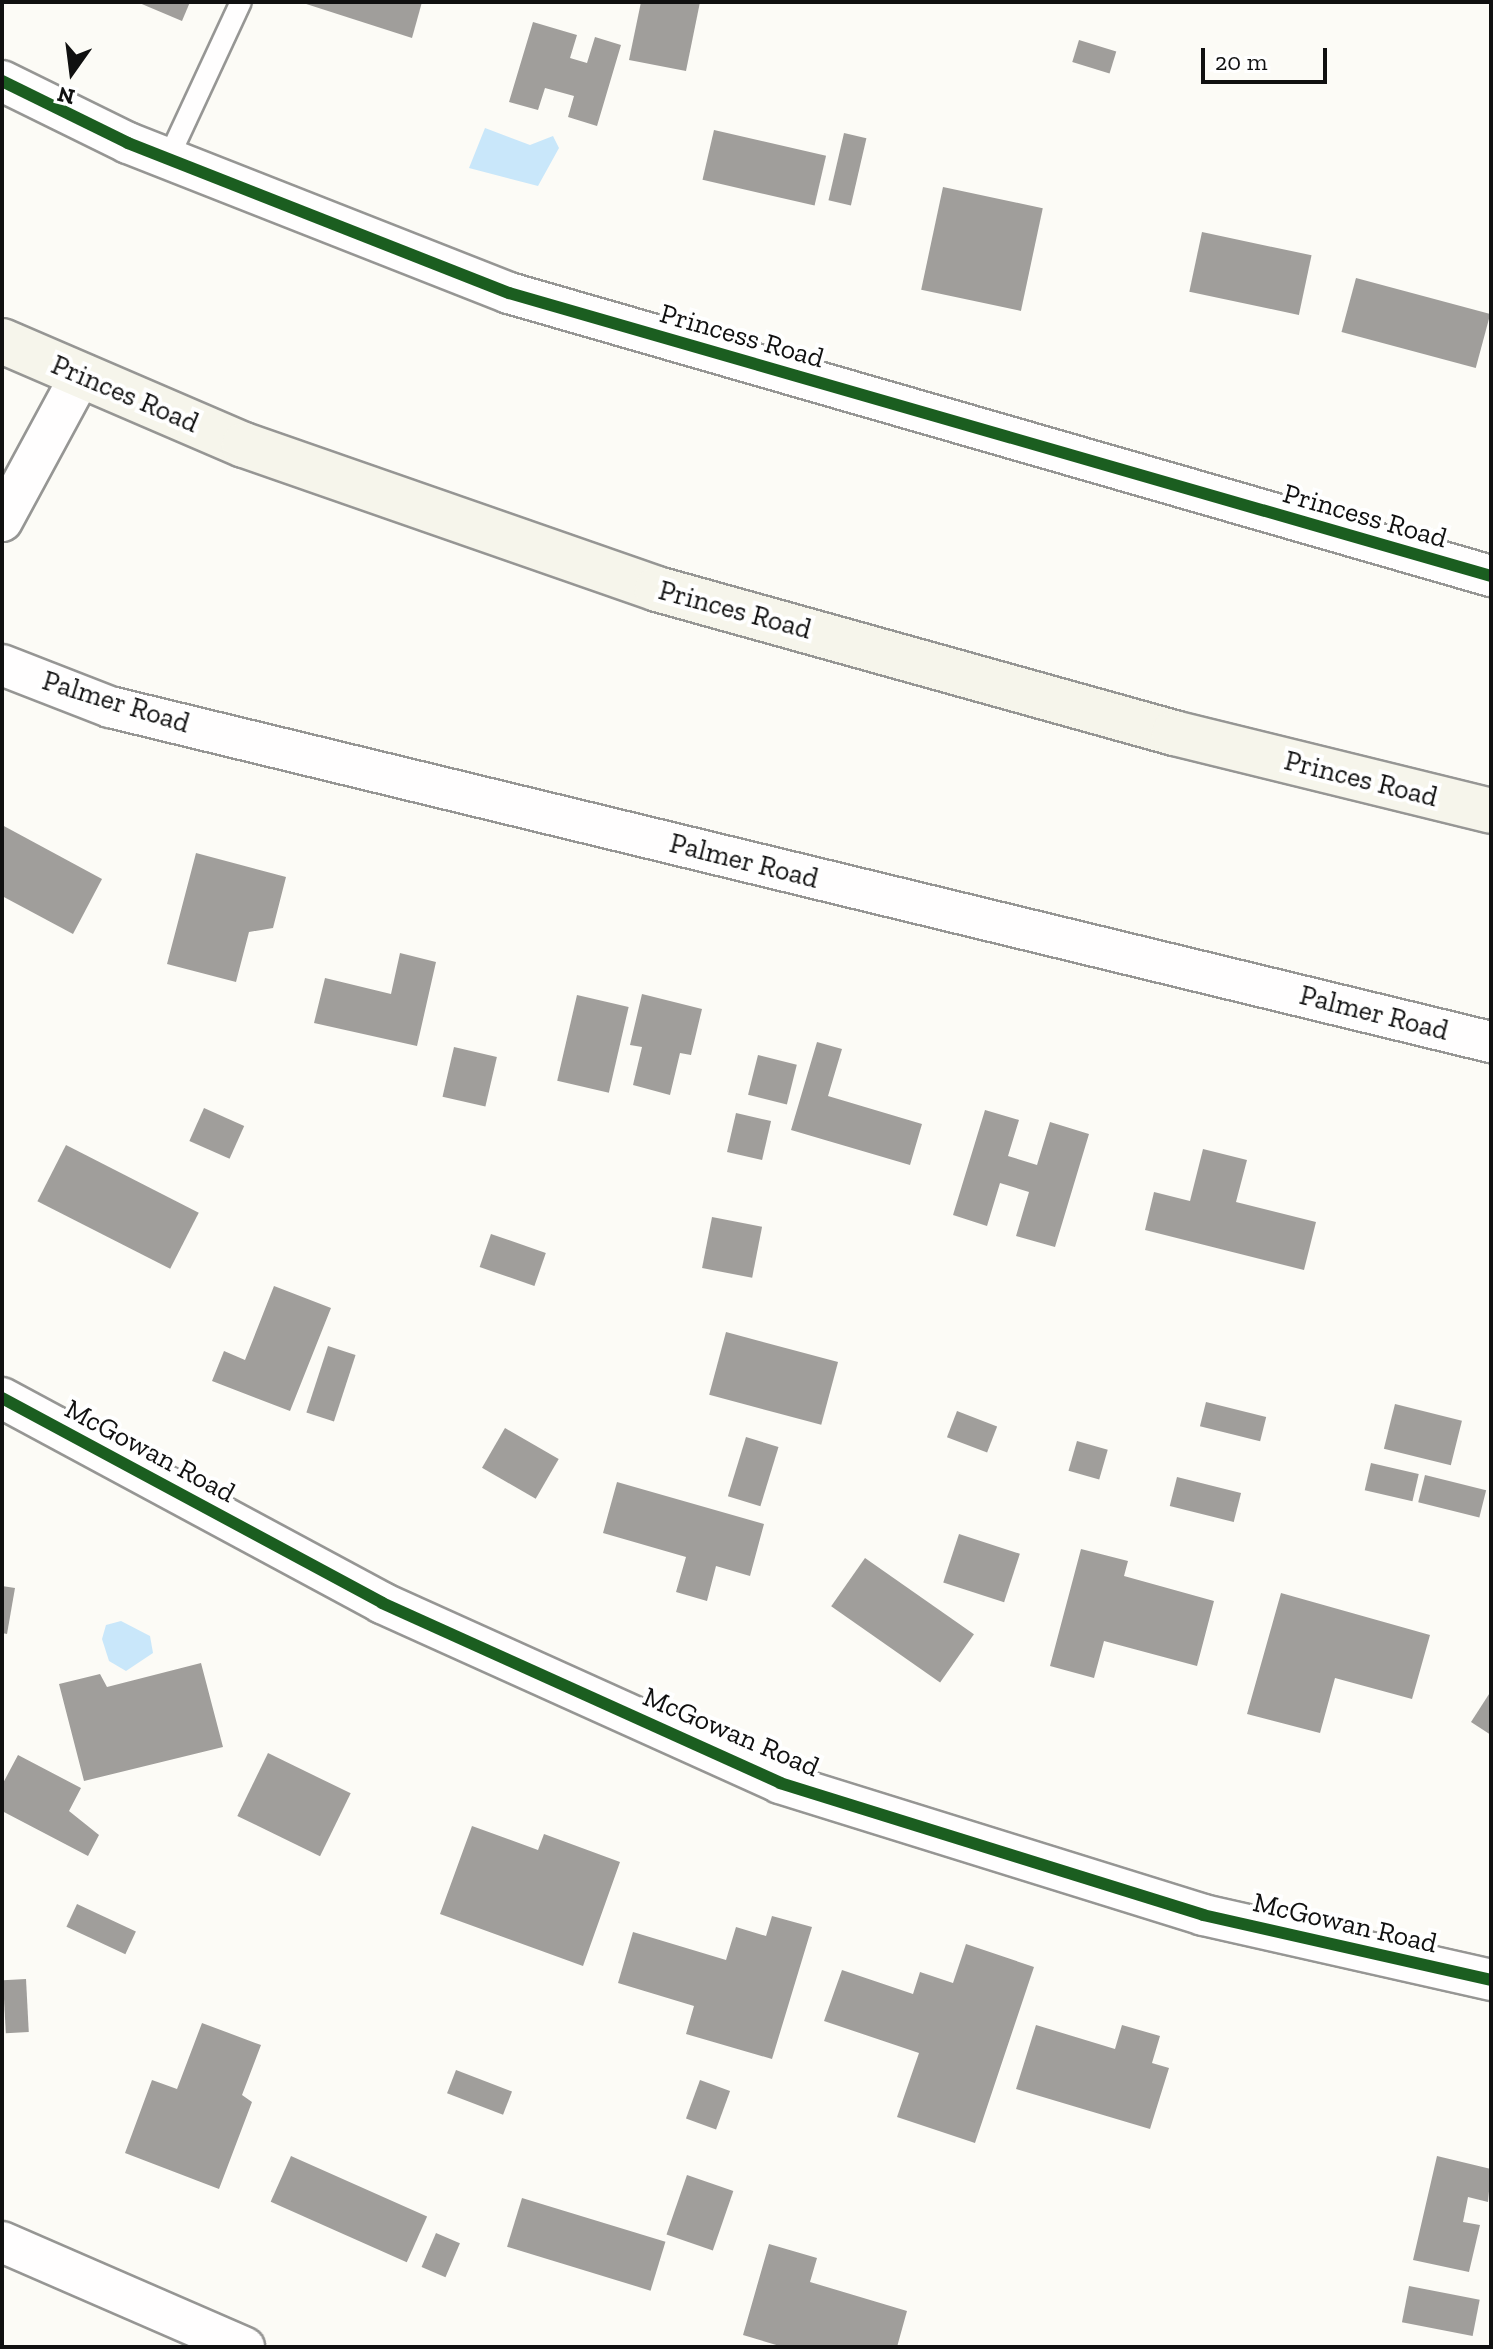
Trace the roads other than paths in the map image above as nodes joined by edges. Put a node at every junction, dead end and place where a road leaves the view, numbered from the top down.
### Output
1 (241, 2) edge
2 (2, 81) edge
3 (168, 159) junction
4 (2, 341) edge
5 (80, 377) junction
6 (2, 521) edge
7 (1491, 576) edge
8 (2, 665) edge
9 (1491, 811) edge
10 (1491, 1042) edge
11 (2, 1398) edge
12 (1491, 1980) edge
13 (2, 2242) edge
14 (244, 2347) edge

1 - 3 lane
2 - 3 street, Princess Road
3 - 7 street, Princess Road
4 - 5 main road, Princes Road
5 - 6 street
5 - 9 main road, Princes Road
8 - 10 street, Palmer Road
11 - 12 street, McGowan Road
13 - 14 street

